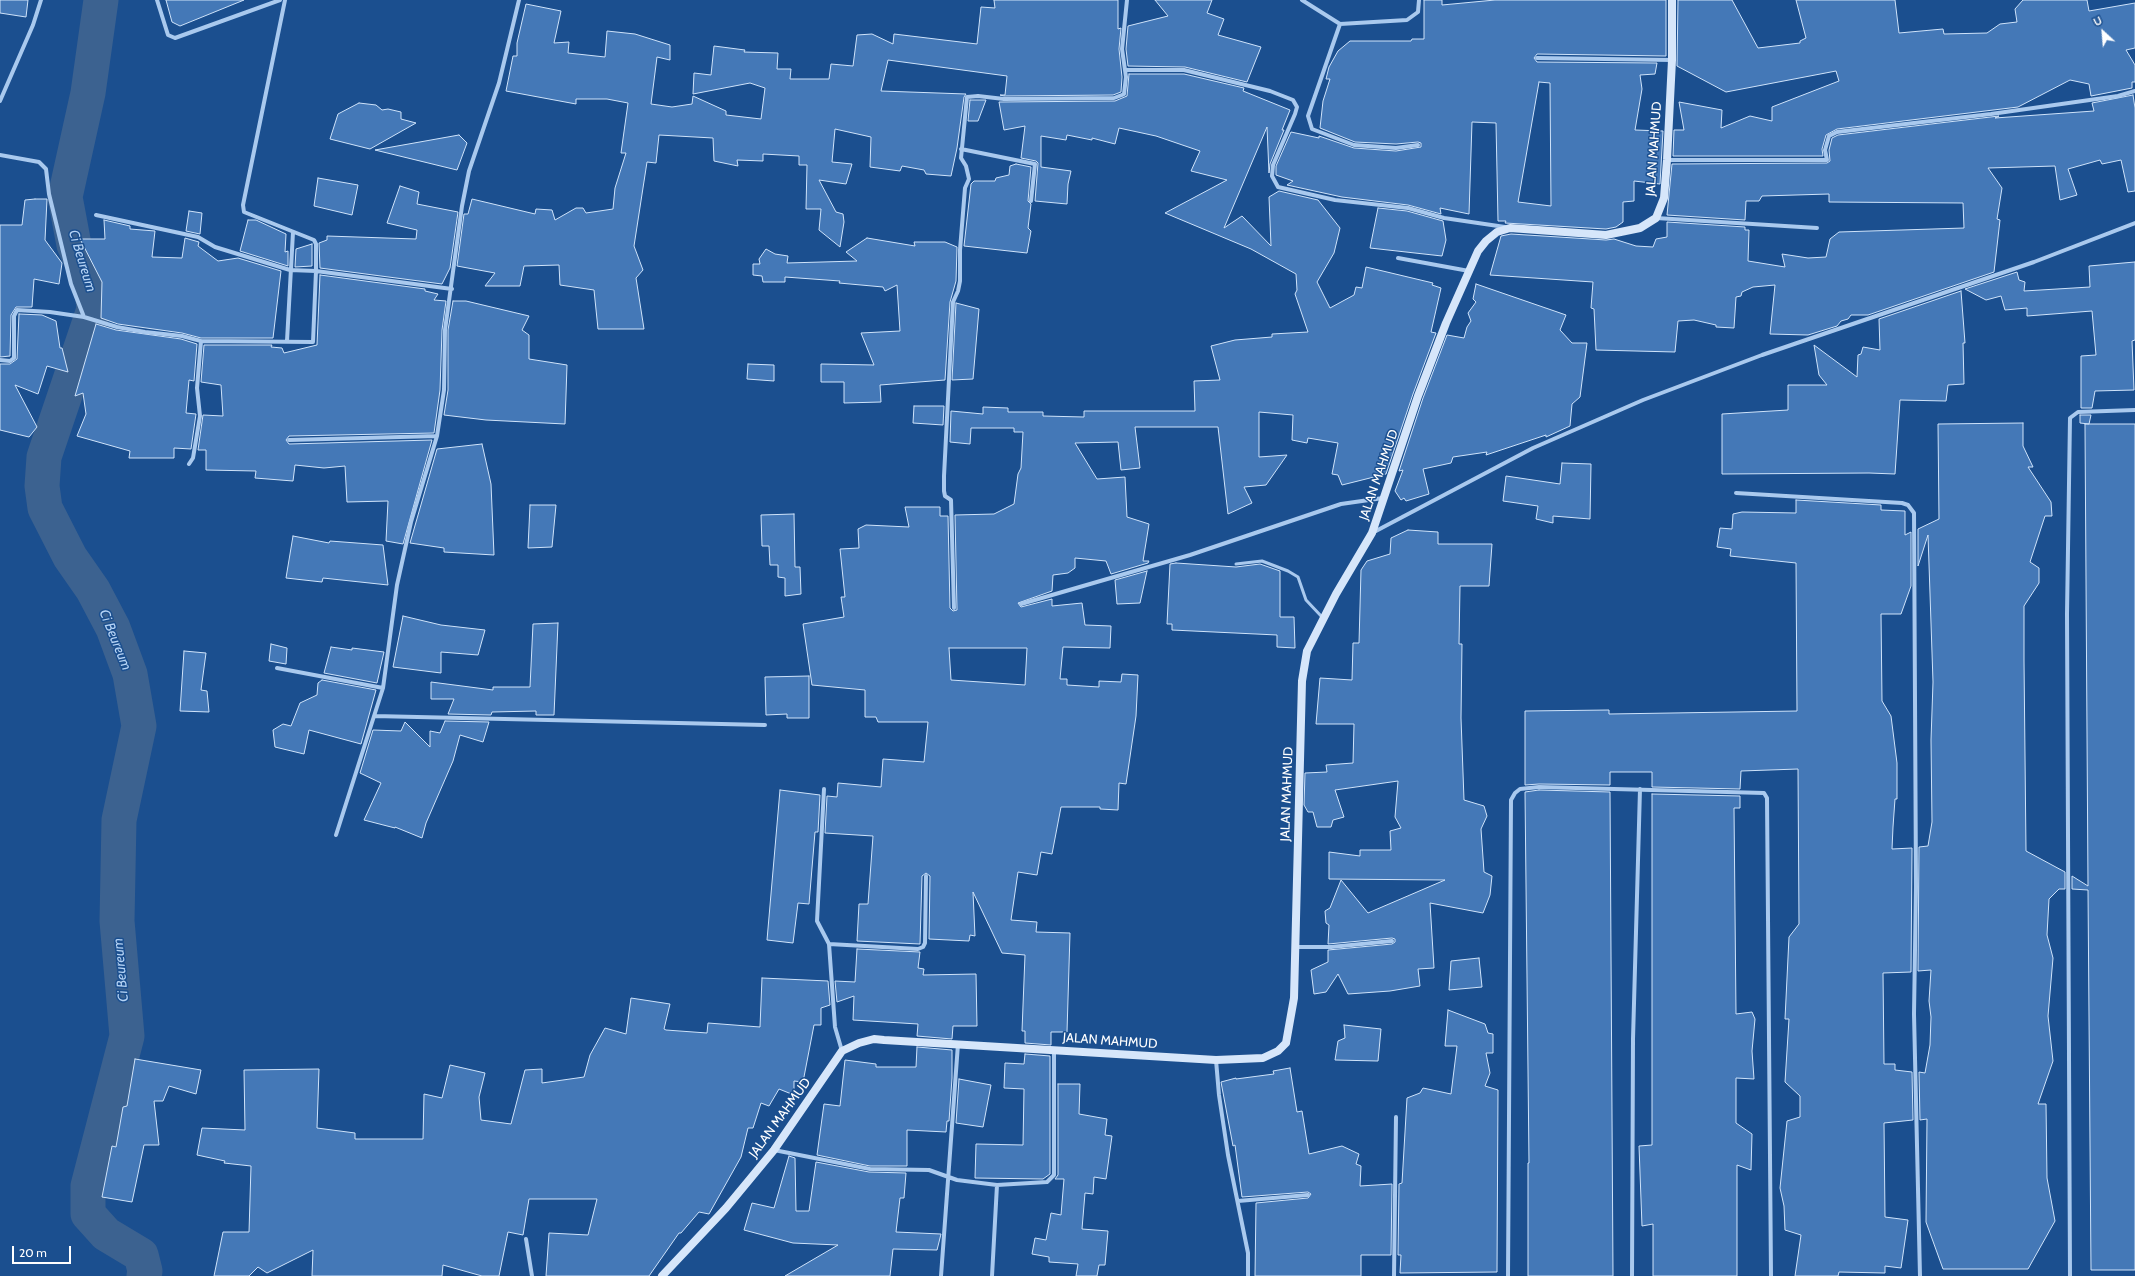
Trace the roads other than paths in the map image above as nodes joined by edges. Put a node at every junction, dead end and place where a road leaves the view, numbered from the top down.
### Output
1 (41, 0) edge
2 (157, 0) edge
3 (280, 0) edge
4 (284, 0) edge
5 (519, 0) edge
6 (1127, 0) edge
7 (1302, 0) edge
8 (1419, 0) edge
9 (1672, 0) edge
10 (1340, 24) junction
11 (1538, 58) dead end
12 (1672, 60) junction
13 (1125, 70) junction
14 (2135, 91) edge
15 (0, 101) edge
16 (1418, 145) dead end
17 (961, 149) junction
18 (0, 155) edge
19 (1667, 160) junction
20 (1031, 201) dead end
21 (96, 215) dead end
22 (1656, 218) junction
23 (2135, 223) edge
24 (1512, 228) junction
25 (1817, 228) dead end
26 (293, 232) junction
27 (1398, 258) dead end
28 (290, 270) junction
29 (316, 271) junction
30 (1469, 271) junction
31 (452, 289) junction
32 (86, 317) junction
33 (201, 341) junction
34 (287, 341) junction
35 (0, 360) edge
36 (2135, 410) edge
37 (437, 436) junction
38 (289, 440) dead end
39 (189, 464) dead end
40 (1736, 493) dead end
41 (1383, 498) junction
42 (1372, 533) junction
43 (1236, 564) dead end
44 (1021, 604) dead end
45 (954, 608) dead end
46 (1323, 618) junction
47 (277, 668) dead end
48 (383, 688) junction
49 (374, 716) junction
50 (765, 725) dead end
51 (824, 789) dead end
52 (1640, 789) junction
53 (336, 835) dead end
54 (926, 876) dead end
55 (1392, 941) dead end
56 (829, 944) junction
57 (1295, 947) junction
58 (958, 1044) junction
59 (1054, 1049) junction
60 (842, 1051) junction
61 (1216, 1060) junction
62 (1396, 1117) dead end
63 (774, 1150) junction
64 (949, 1178) junction
65 (997, 1185) junction
66 (1308, 1195) dead end
67 (1238, 1201) junction
68 (526, 1240) dead end
69 (532, 1276) edge
70 (662, 1276) edge
71 (941, 1276) edge
72 (992, 1276) edge
73 (1248, 1276) edge
74 (1394, 1276) edge
75 (1508, 1276) edge
76 (1632, 1276) edge
77 (1771, 1276) edge
78 (1920, 1276) edge
79 (2070, 1276) edge

1 - 15 street
2 - 3 street
4 - 26 street
5 - 31 street
6 - 13 street
7 - 10 street
8 - 10 street
9 - 12 street, JALAN MAHMUD
10 - 16 street
11 - 12 street
12 - 19 street, JALAN MAHMUD
13 - 17 street
13 - 24 street
14 - 19 street
17 - 20 street
17 - 45 street
18 - 32 street
19 - 22 street, JALAN MAHMUD
21 - 28 street
22 - 24 street, JALAN MAHMUD
22 - 25 street
23 - 42 street
24 - 30 street, JALAN MAHMUD
26 - 28 street
26 - 29 street
27 - 30 street
28 - 29 street
28 - 34 street
29 - 31 street
29 - 34 street
30 - 41 street, JALAN MAHMUD
31 - 37 street
32 - 33 street
32 - 35 street
33 - 34 street
33 - 39 street
36 - 79 street
37 - 38 street
37 - 48 street
40 - 78 street
41 - 42 street, JALAN MAHMUD
41 - 44 street
42 - 46 street, JALAN MAHMUD
43 - 46 lane
46 - 57 street, JALAN MAHMUD
47 - 48 street
48 - 49 street
49 - 50 street
49 - 53 street
51 - 56 street
52 - 75 street
52 - 76 street
52 - 77 street
54 - 56 street
55 - 57 street
56 - 60 street
57 - 61 street, JALAN MAHMUD
58 - 59 street, JALAN MAHMUD
58 - 60 street, JALAN MAHMUD
58 - 64 street
59 - 61 street, JALAN MAHMUD
59 - 65 street
60 - 63 street, JALAN MAHMUD
61 - 67 street
62 - 74 street
63 - 64 street
63 - 70 street, JALAN MAHMUD
64 - 65 street
64 - 71 street
65 - 72 street
66 - 67 street
67 - 73 street
68 - 69 street

